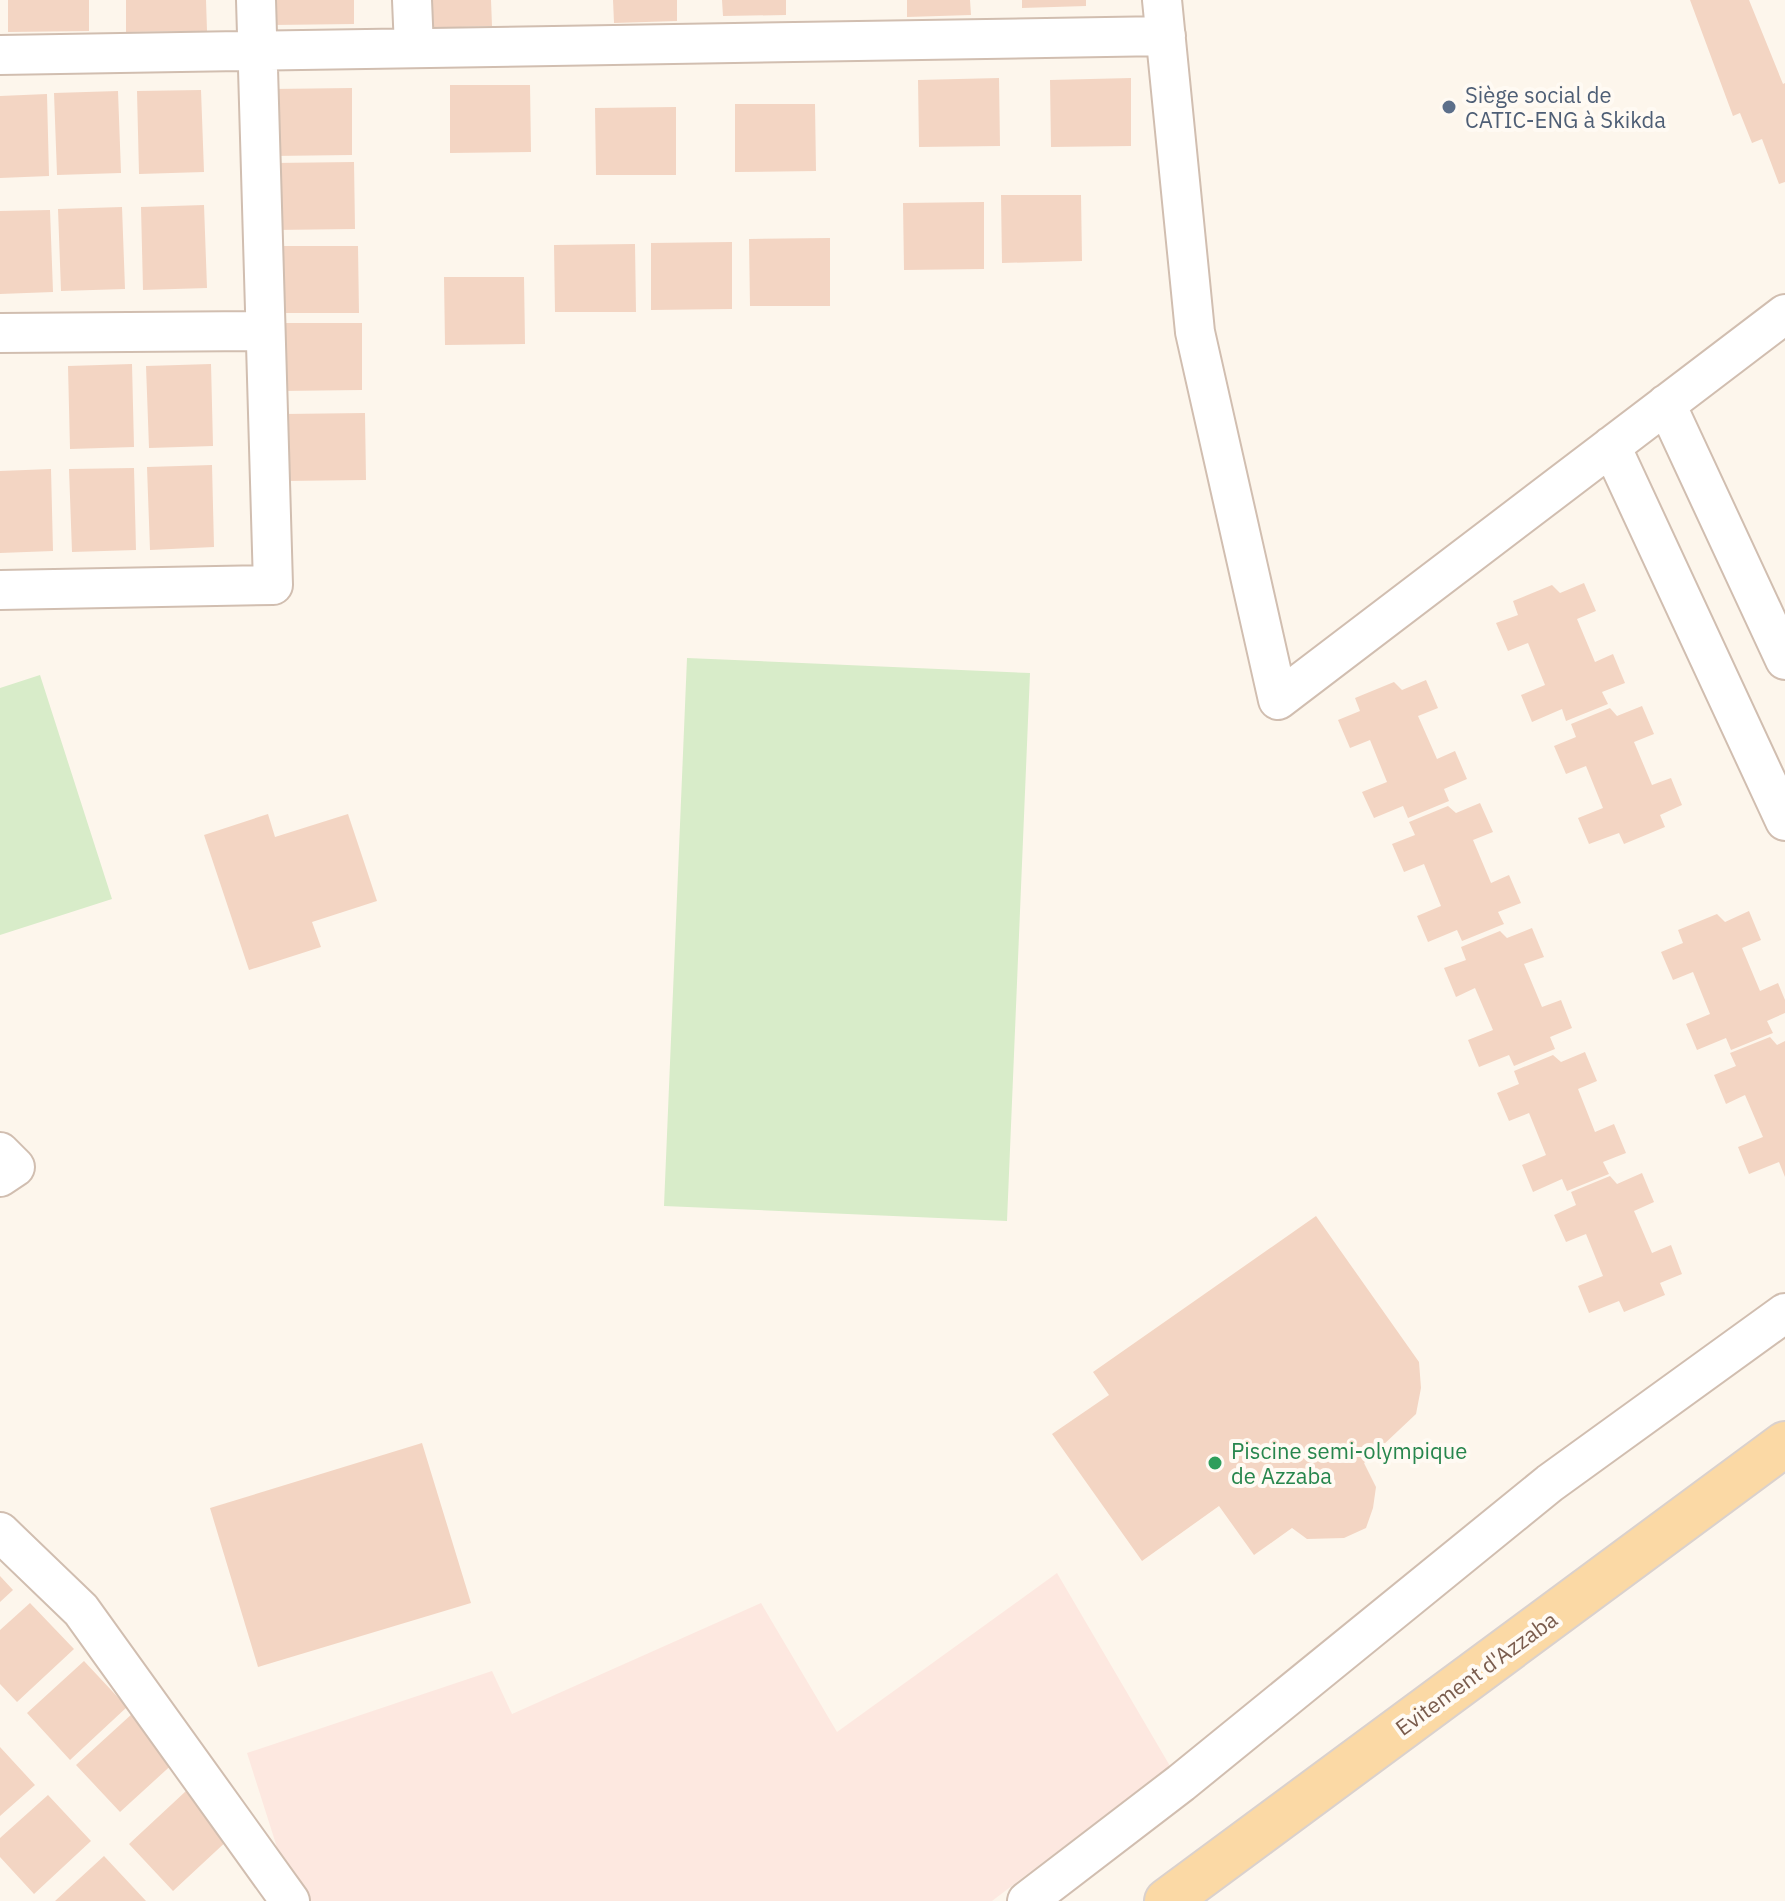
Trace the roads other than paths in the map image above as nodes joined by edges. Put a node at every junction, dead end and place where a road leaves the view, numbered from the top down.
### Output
1 (256, 0) edge
2 (412, 0) edge
3 (1164, 18) edge
4 (414, 48) junction
5 (257, 51) junction
6 (0, 55) edge
7 (1785, 314) edge
8 (264, 331) junction
9 (0, 333) edge
10 (1666, 404) junction
11 (1611, 446) junction
12 (0, 590) edge
13 (1785, 660) edge
14 (1785, 821) edge
15 (0, 1152) edge
16 (0, 1177) edge
17 (1785, 1313) edge
18 (1785, 1444) edge
19 (0, 1532) edge
20 (290, 1901) edge
21 (1027, 1901) edge
22 (1167, 1901) edge

1 - 5 street
2 - 4 street
3 - 4 street
3 - 11 street
4 - 5 street
5 - 6 street
5 - 8 street
7 - 10 street
8 - 9 street
8 - 12 street
10 - 11 street
10 - 13 street
11 - 14 street
15 - 16 street
17 - 21 street
18 - 22 main road, Evitement d'Azzaba
19 - 20 street

